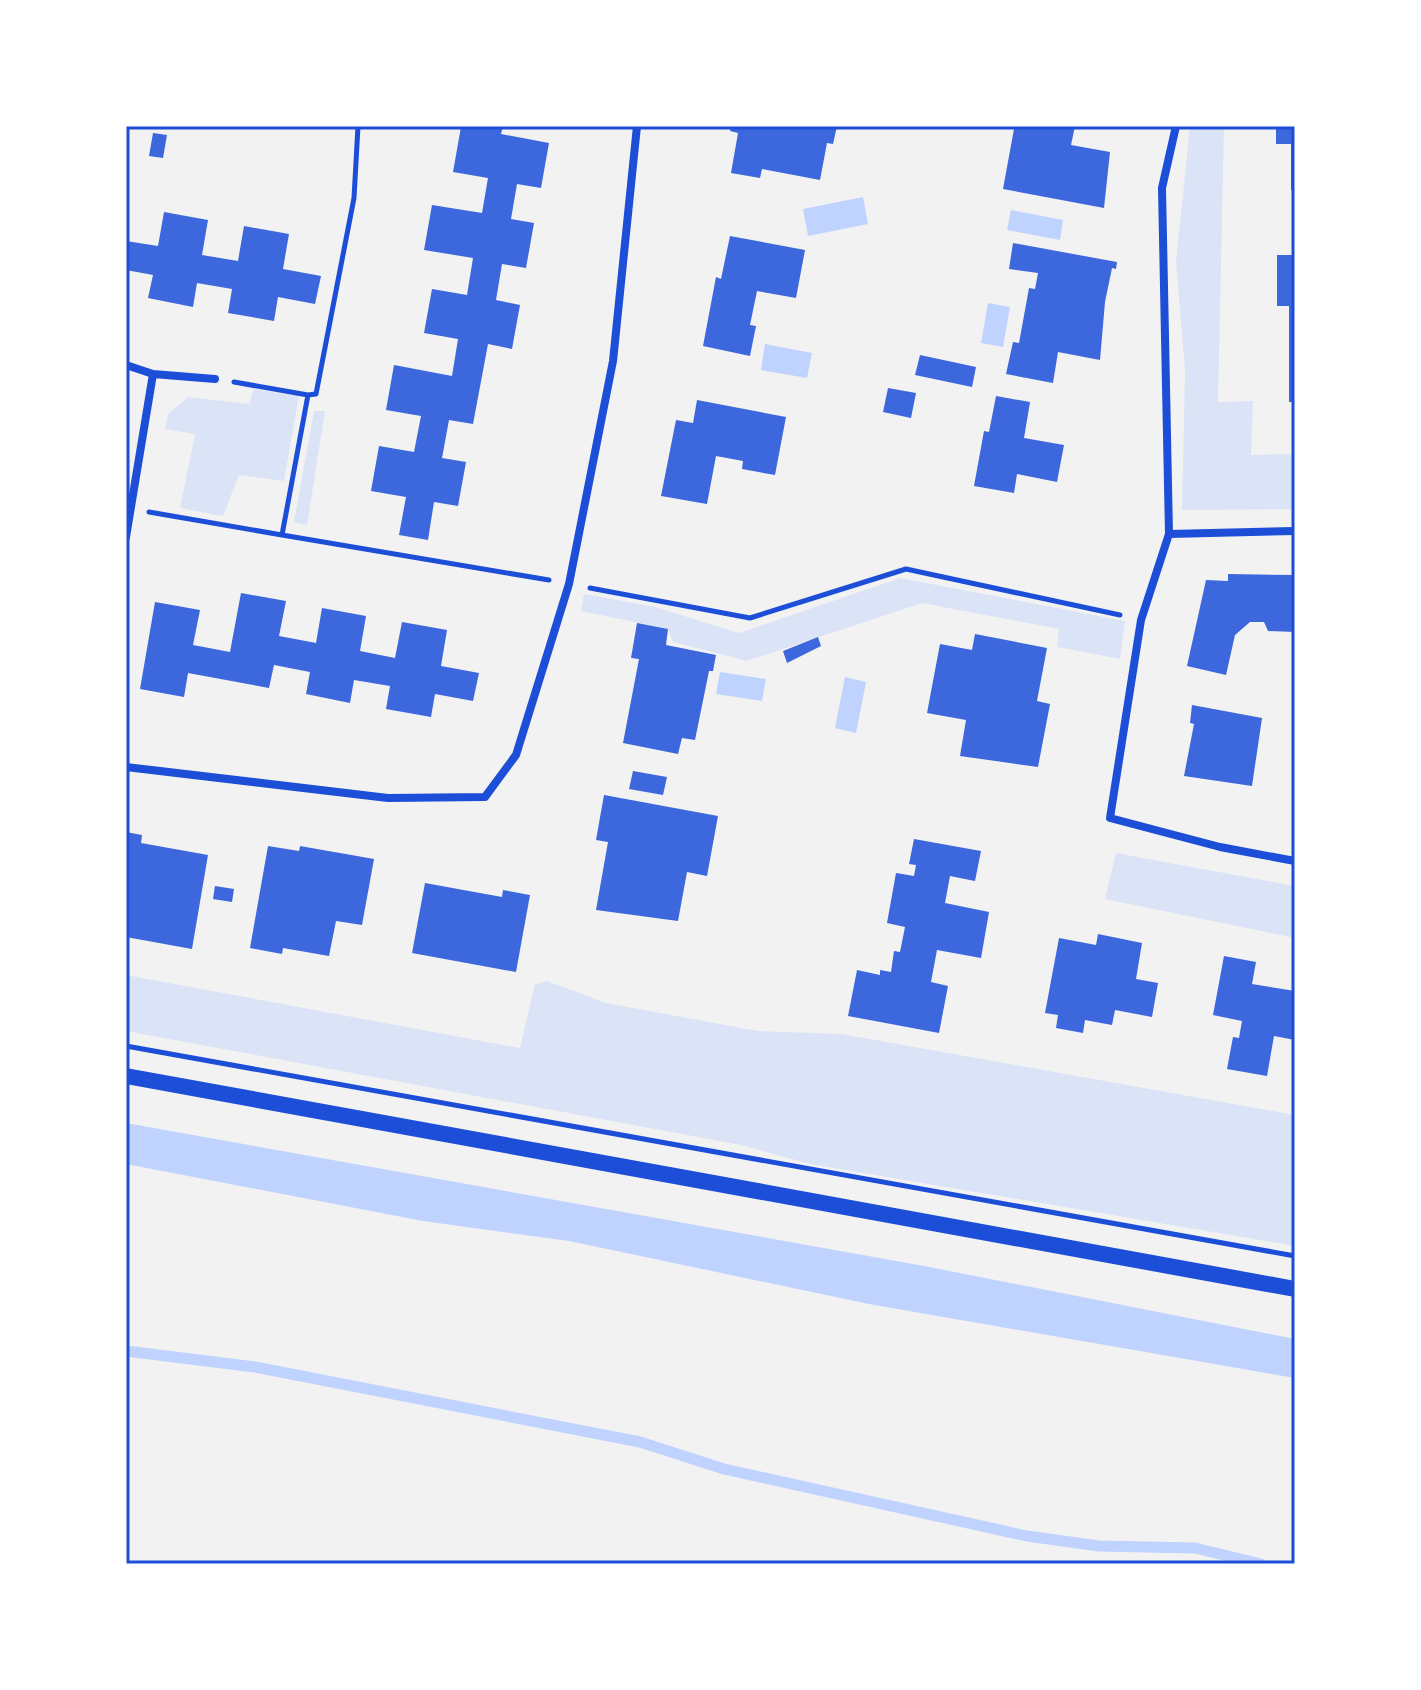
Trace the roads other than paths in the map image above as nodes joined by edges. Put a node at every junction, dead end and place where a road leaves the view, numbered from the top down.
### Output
1 (637, 126) edge
2 (1176, 126) edge
3 (126, 365) edge
4 (153, 374) junction
5 (215, 379) road end
6 (1295, 531) edge
7 (1169, 534) junction
8 (126, 537) edge
9 (126, 767) edge
10 (1295, 861) edge
11 (126, 1076) edge
12 (1295, 1289) edge

1 - 9 street
2 - 7 street
3 - 4 street
4 - 5 street
4 - 8 street
6 - 7 street
7 - 10 street
11 - 12 main road

